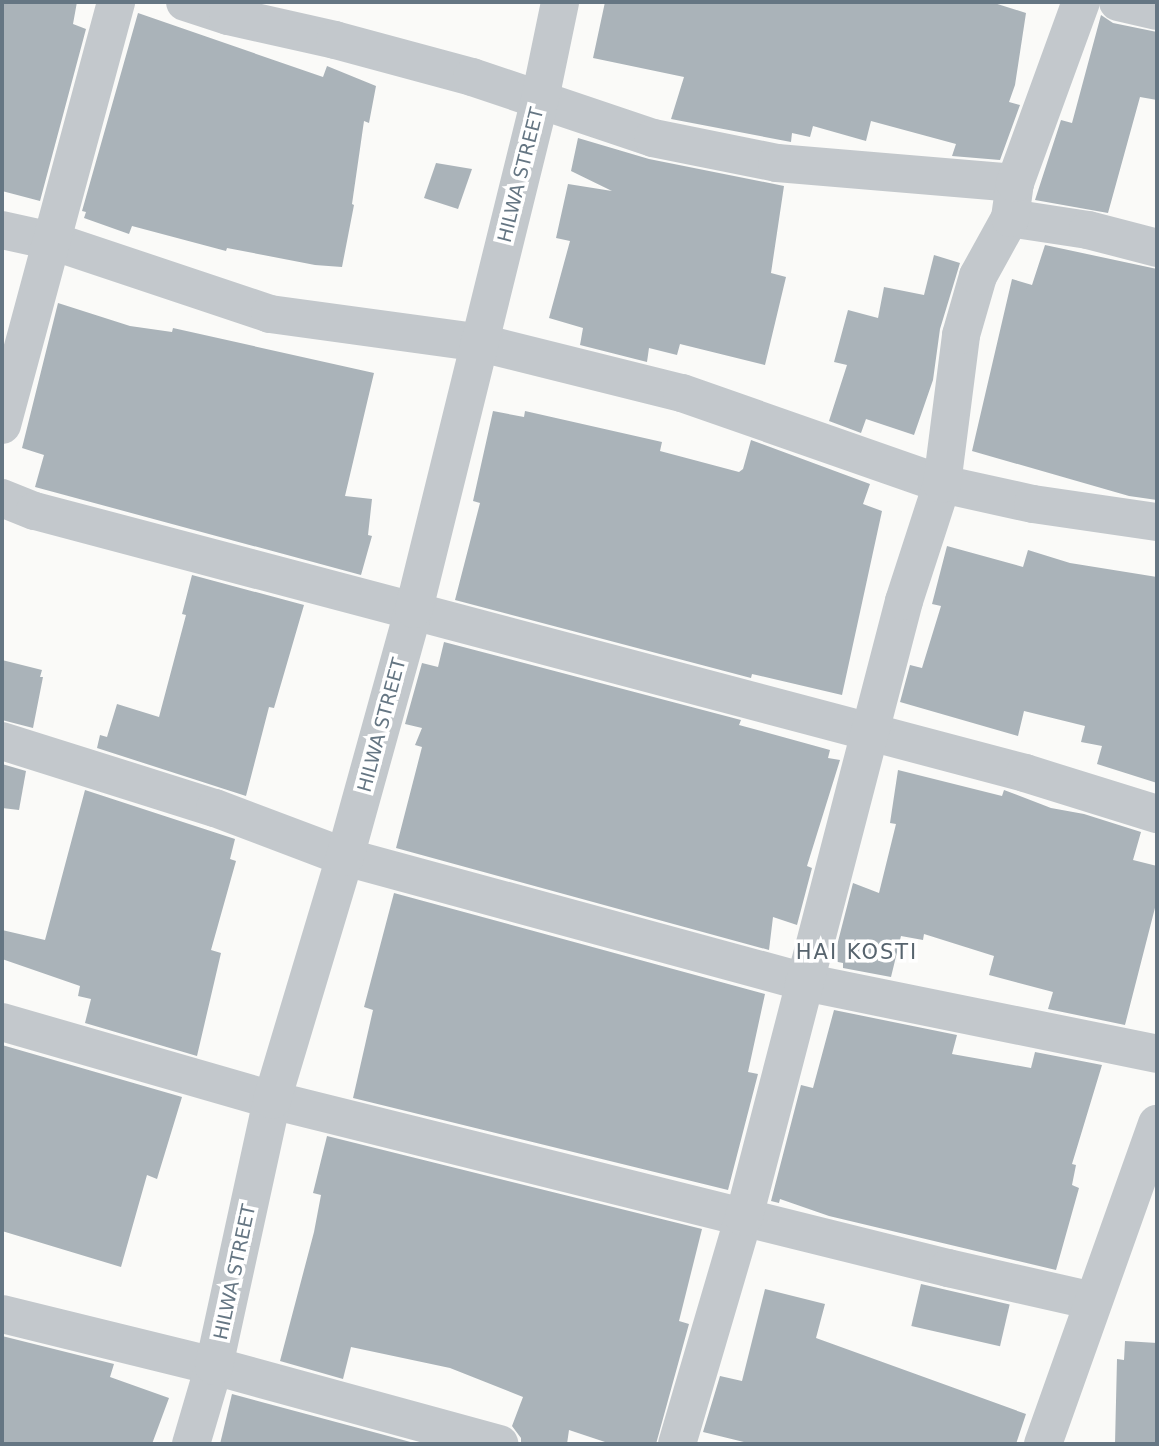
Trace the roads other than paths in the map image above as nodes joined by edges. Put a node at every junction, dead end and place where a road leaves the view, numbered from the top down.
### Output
1 (116, 2) edge
2 (185, 2) edge
3 (560, 2) edge
4 (1082, 2) edge
5 (1118, 2) edge
6 (1157, 11) edge
7 (540, 99) junction
8 (1012, 200) junction
9 (2, 230) edge
10 (52, 241) junction
11 (1157, 248) edge
12 (481, 343) junction
13 (2, 425) edge
14 (942, 484) junction
15 (2, 498) edge
16 (1157, 522) edge
17 (414, 609) junction
18 (870, 734) junction
19 (2, 741) edge
20 (1157, 814) edge
21 (345, 857) junction
22 (804, 982) junction
23 (2, 1022) edge
24 (1157, 1054) edge
25 (272, 1100) junction
26 (1157, 1124) edge
27 (744, 1217) junction
28 (1093, 1301) junction
29 (2, 1314) edge
30 (214, 1366) junction
31 (191, 1444) edge
32 (500, 1444) edge
33 (677, 1444) edge
34 (1043, 1444) edge

1 - 10 street
2 - 7 street
3 - 7 street, HILWA STREET
4 - 8 street
5 - 6 street
7 - 8 street
7 - 12 street, HILWA STREET
8 - 11 street
8 - 14 street
9 - 10 street
10 - 12 street
10 - 13 street
12 - 14 street
12 - 17 street, HILWA STREET
14 - 16 street
14 - 18 street
15 - 17 street
17 - 18 street
17 - 21 street, HILWA STREET
18 - 20 street
18 - 22 street
19 - 21 street
21 - 22 street
21 - 25 street, HILWA STREET
22 - 24 street
22 - 27 street
23 - 25 street
25 - 27 street
25 - 30 street, HILWA STREET
26 - 28 street
27 - 28 street
27 - 33 street
28 - 34 street
29 - 30 street
30 - 31 street, HILWA STREET
30 - 32 street

